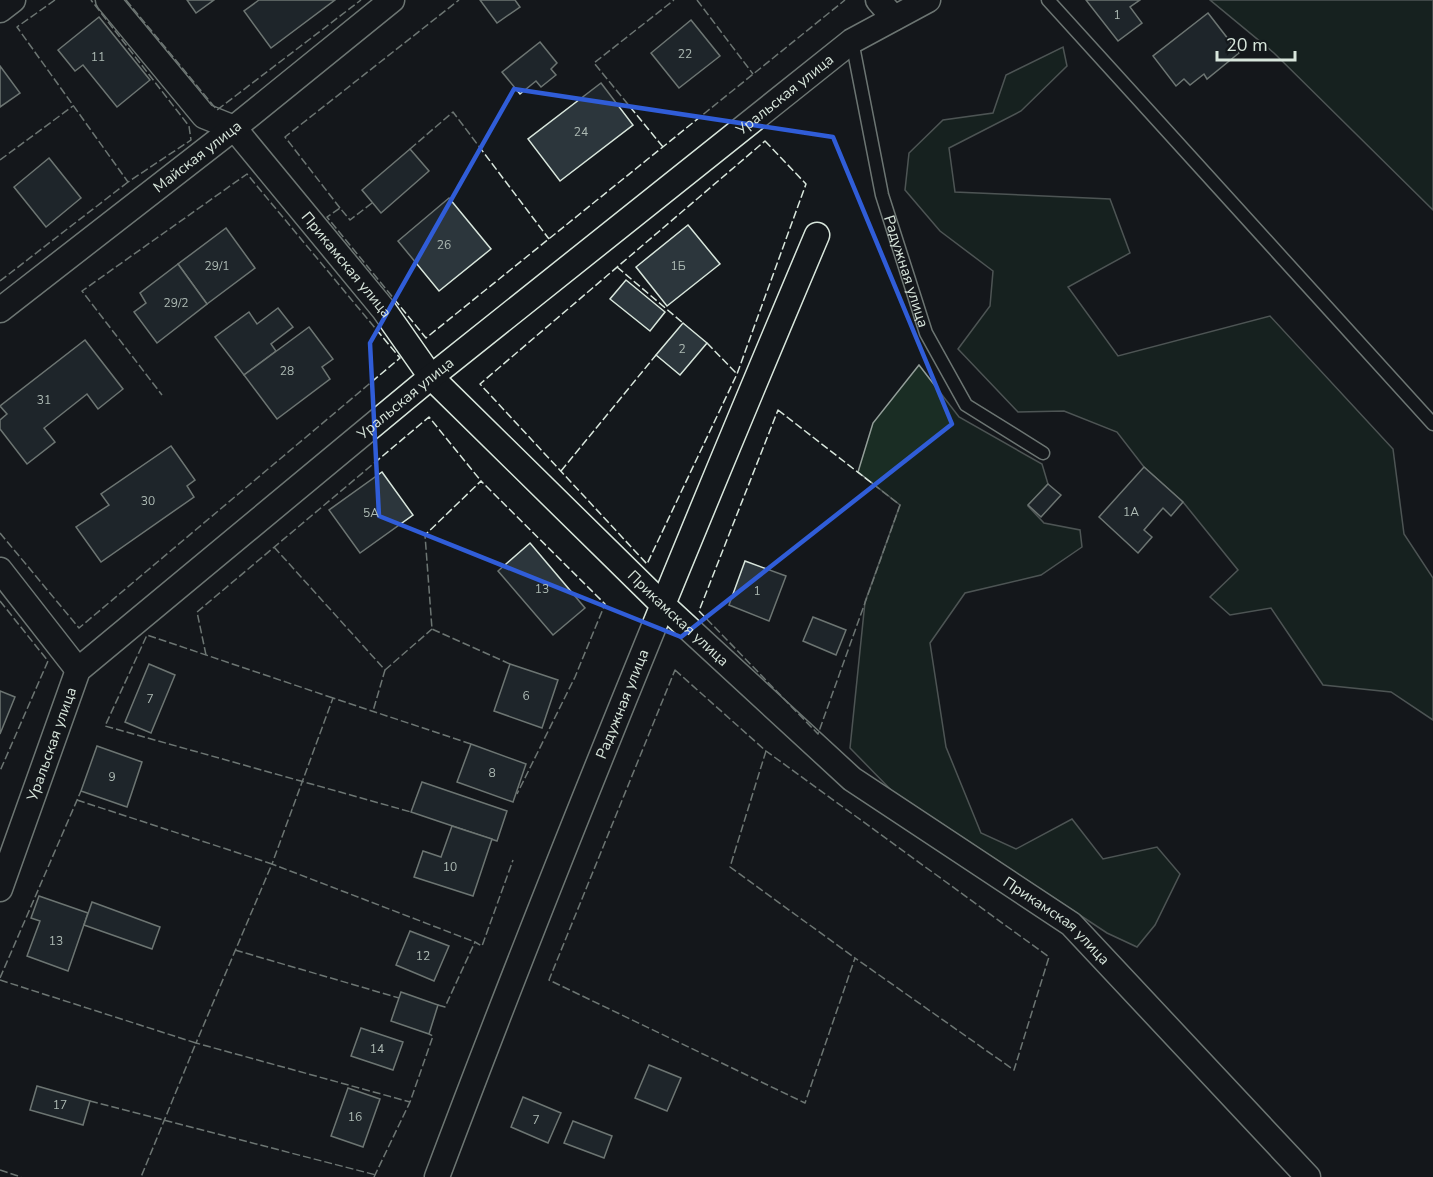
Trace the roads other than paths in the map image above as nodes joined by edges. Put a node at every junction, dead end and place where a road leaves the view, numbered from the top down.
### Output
1 (13, 0) edge
2 (108, 0) edge
3 (392, 0) edge
4 (878, 0) edge
5 (928, 0) edge
6 (1048, 0) edge
7 (0, 10) edge
8 (894, 18) junction
9 (852, 41) junction
10 (234, 128) junction
11 (817, 235) dead end
12 (0, 310) edge
13 (431, 377) junction
14 (1433, 424) edge
15 (1044, 453) dead end
16 (0, 570) edge
17 (661, 603) junction
18 (78, 670) junction
19 (0, 889) edge
20 (437, 1177) edge
21 (1308, 1177) edge

1 - 7 street
2 - 10 street, Прикамская улица
3 - 10 street, Майская улица
4 - 8 street
5 - 8 street, Уральская улица
6 - 14 lane
8 - 9 street, Уральская улица
9 - 13 street, Уральская улица
9 - 15 lane, Радужная улица
10 - 12 street, Майская улица
10 - 13 street, Прикамская улица
11 - 17 street, Радужная улица
13 - 17 street, Прикамская улица
13 - 18 street, Уральская улица
16 - 18 street
17 - 20 street, Радужная улица
17 - 21 street, Прикамская улица
18 - 19 street, Уральская улица

